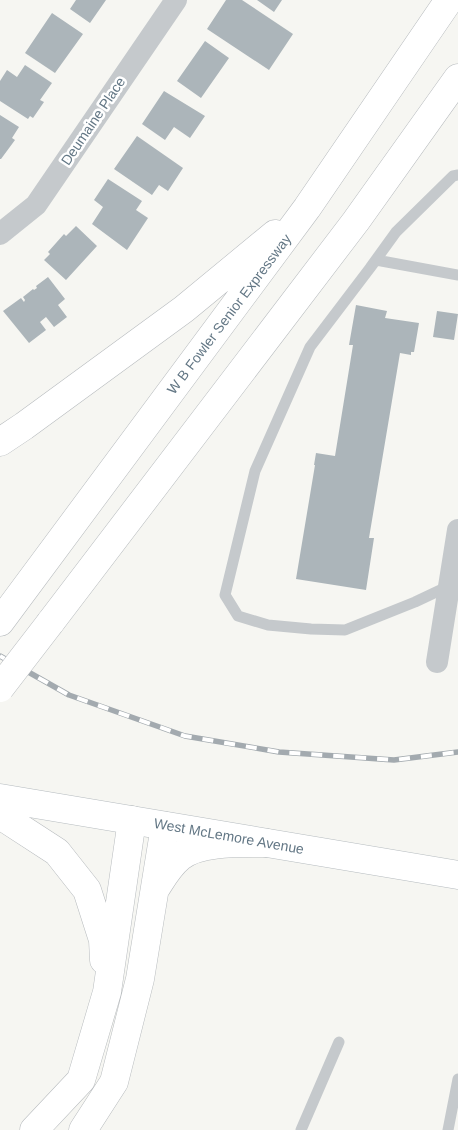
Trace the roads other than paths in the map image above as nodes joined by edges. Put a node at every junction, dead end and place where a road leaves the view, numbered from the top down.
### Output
1 (176, 0) edge
2 (449, 0) edge
3 (458, 78) edge
4 (458, 174) edge
5 (307, 208) junction
6 (0, 234) edge
7 (376, 260) junction
8 (458, 275) edge
9 (0, 442) edge
10 (458, 530) edge
11 (454, 584) edge
12 (7, 613) edge
13 (437, 662) dead end
14 (0, 688) edge
15 (0, 798) edge
16 (0, 815) edge
17 (132, 820) junction
18 (165, 826) junction
19 (266, 843) junction
20 (458, 876) edge
21 (154, 891) junction
22 (107, 992) junction
23 (339, 1042) dead end
24 (458, 1079) edge
25 (34, 1130) edge
26 (83, 1130) edge
27 (301, 1130) edge
28 (448, 1130) edge

1 - 6 street, Deumaine Place
2 - 5 main road, W B Fowler Senior Expressway
3 - 14 main road, bridge
4 - 7 lane
5 - 9 main road
5 - 12 main road, W B Fowler Senior Expressway
7 - 8 lane
7 - 11 lane
10 - 11 street
11 - 13 street
15 - 17 main road, West McLemore Avenue
16 - 22 main road
17 - 18 main road, West McLemore Avenue
17 - 22 main road
18 - 19 main road, West McLemore Avenue
18 - 21 main road
19 - 20 main road, West McLemore Avenue
19 - 21 main road
21 - 26 main road
22 - 25 main road
23 - 27 lane
24 - 28 lane

